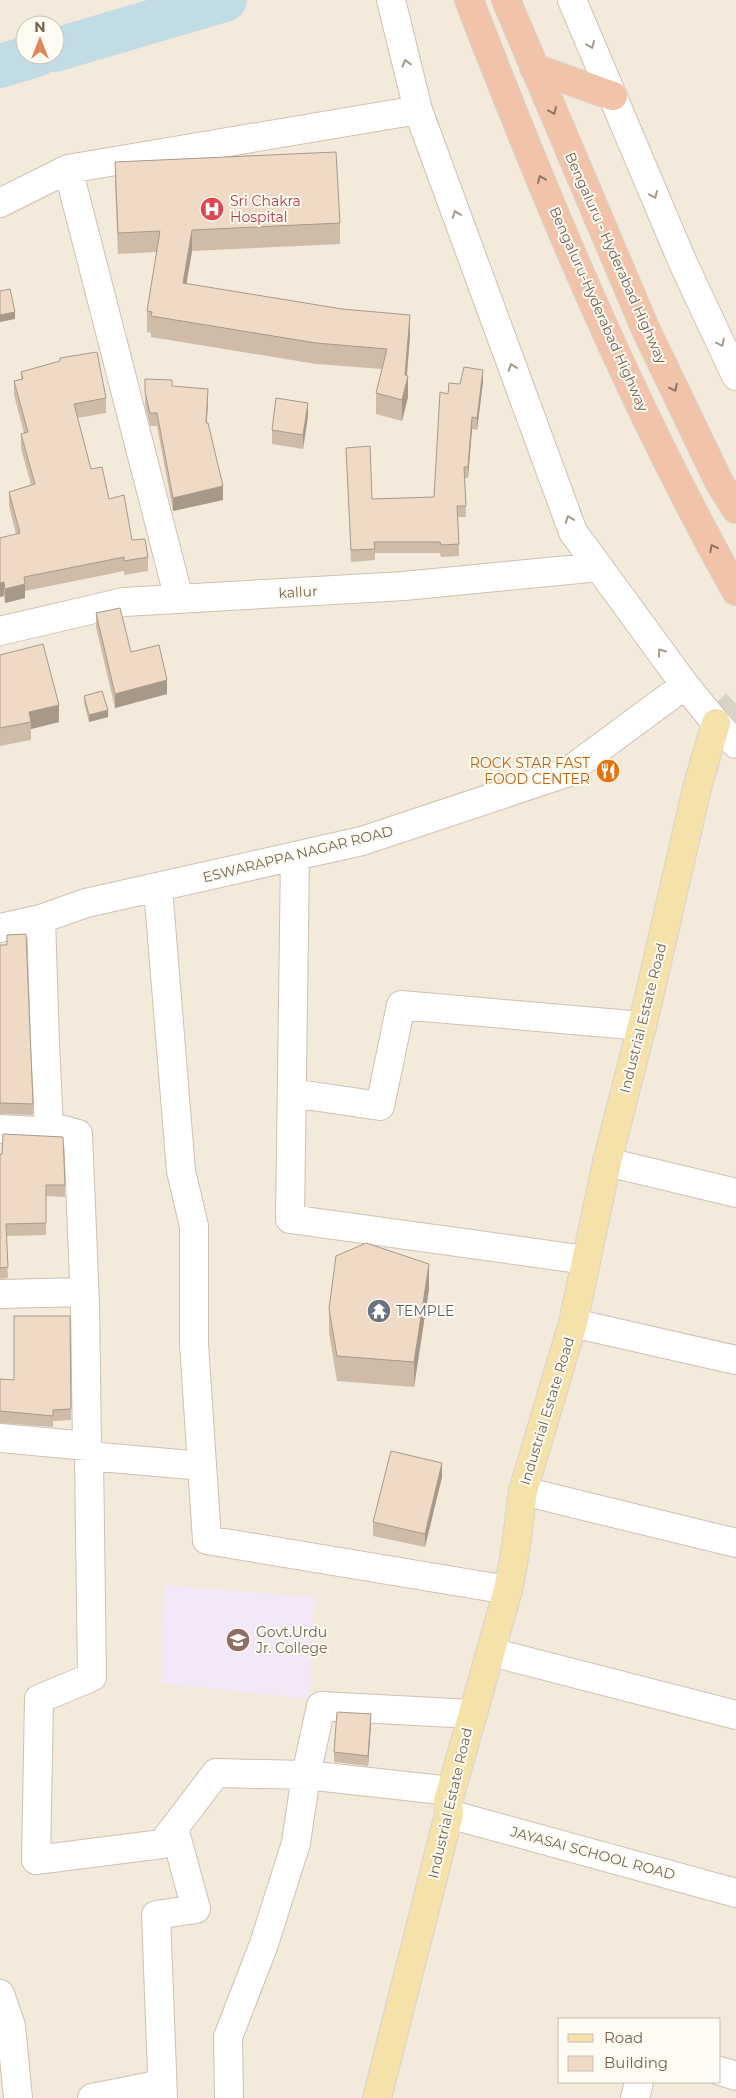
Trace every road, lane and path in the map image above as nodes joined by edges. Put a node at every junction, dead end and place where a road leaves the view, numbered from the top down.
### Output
1 (390, 0) edge
2 (572, 0) edge
3 (506, 1) edge
4 (473, 10) edge
5 (534, 68) junction
6 (613, 96) junction
7 (418, 110) junction
8 (68, 169) junction
9 (0, 203) edge
10 (736, 376) edge
11 (736, 509) edge
12 (599, 567) junction
13 (736, 591) edge
14 (179, 599) junction
15 (0, 631) edge
16 (685, 685) junction
17 (716, 723) junction
18 (736, 744) edge
19 (294, 856) junction
20 (158, 888) junction
21 (42, 919) junction
22 (0, 928) edge
23 (642, 1026) junction
24 (292, 1093) junction
25 (0, 1129) edge
26 (78, 1134) junction
27 (607, 1162) junction
28 (736, 1193) edge
29 (586, 1260) junction
30 (84, 1292) junction
31 (0, 1294) edge
32 (573, 1323) junction
33 (736, 1360) edge
34 (0, 1438) edge
35 (88, 1451) junction
36 (202, 1466) junction
37 (523, 1491) junction
38 (736, 1543) edge
39 (508, 1590) junction
40 (491, 1652) junction
41 (472, 1714) junction
42 (736, 1715) edge
43 (306, 1775) junction
44 (450, 1802) junction
45 (174, 1828) junction
46 (736, 1893) edge
47 (0, 1994) edge
48 (721, 2071) edge
49 (736, 2076) edge
50 (639, 2083) edge
51 (163, 2091) edge
52 (18, 2098) edge
53 (92, 2098) edge
54 (229, 2098) edge
55 (377, 2098) edge
56 (635, 2098) edge

7 -> 1 street
2 -> 6 street
3 - 5 highway, Bengaluru - Hyderabad Highway
13 -> 4 highway, Bengaluru-Hyderabad Highway
5 - 6 highway
5 -> 11 highway, Bengaluru - Hyderabad Highway
6 -> 10 street
7 - 8 street
12 -> 7 street
8 - 9 street
8 - 14 street
12 - 14 street, kallur
16 -> 12 street
14 - 15 street, kallur
16 - 17 street
16 - 19 street, ESWARAPPA NAGAR ROAD
17 - 18 street
17 - 23 main road, Industrial Estate Road
19 - 20 street, ESWARAPPA NAGAR ROAD
19 - 24 street
20 - 21 street, ESWARAPPA NAGAR ROAD
20 - 36 street
21 - 22 street, ESWARAPPA NAGAR ROAD
21 - 26 street
23 - 24 street
23 - 27 main road, Industrial Estate Road
24 - 29 street
25 - 26 street
26 - 30 street
27 - 28 street
27 - 29 main road, Industrial Estate Road
29 - 32 main road, Industrial Estate Road
30 - 31 street
30 - 35 street
32 - 33 street
32 - 37 main road, Industrial Estate Road
34 - 35 street
35 - 36 street
35 - 45 street
36 - 39 street
37 - 38 street
37 - 39 main road, Industrial Estate Road
39 - 40 main road, Industrial Estate Road
40 - 41 main road, Industrial Estate Road
40 - 42 street
41 - 43 street
41 - 44 main road, Industrial Estate Road
43 - 44 street, JAYASAI SCHOOL ROAD
43 - 45 street, JAYASAI SCHOOL ROAD
43 - 54 street
44 - 46 street, JAYASAI SCHOOL ROAD
44 - 55 main road, Industrial Estate Road
45 - 51 street
47 - 52 street
48 - 49 street
50 - 56 street
51 - 53 street

